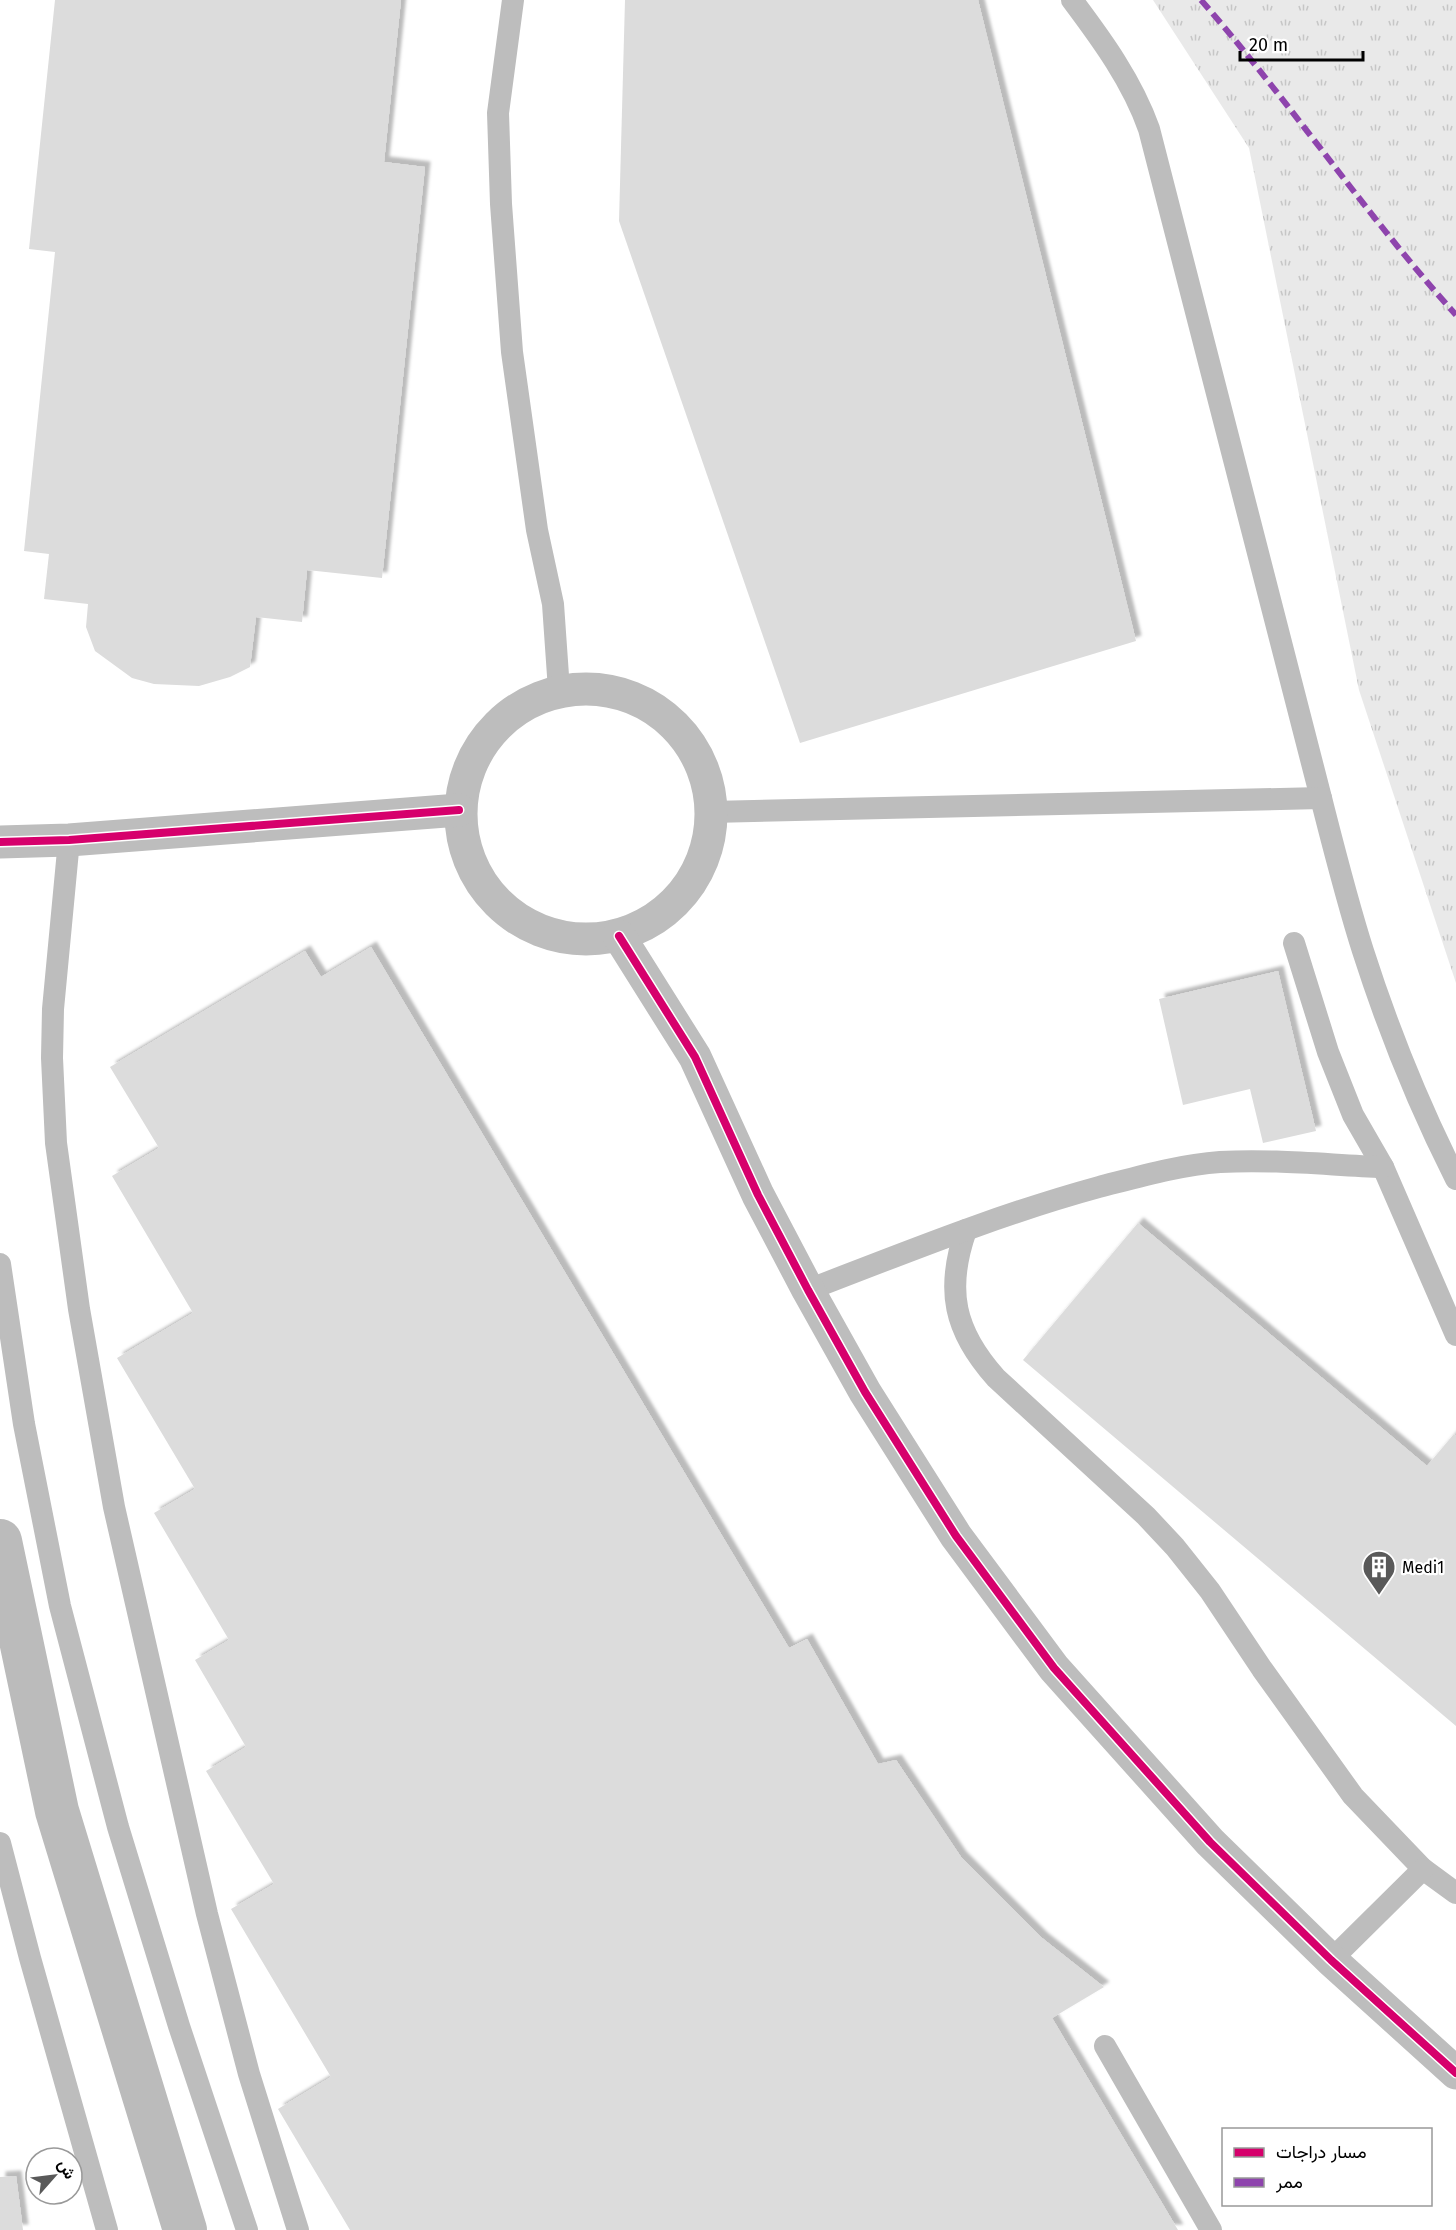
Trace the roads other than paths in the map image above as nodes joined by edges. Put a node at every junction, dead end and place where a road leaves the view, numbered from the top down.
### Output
1 (513, 0) edge
2 (1072, 0) edge
3 (559, 690) junction
4 (1321, 798) junction
5 (459, 810) junction
6 (711, 812) junction
7 (69, 840) junction
8 (0, 842) edge
9 (619, 936) junction
10 (1294, 943) dead end
11 (1383, 1167) junction
12 (1456, 1179) edge
13 (966, 1230) junction
14 (0, 1264) edge
15 (808, 1290) junction
16 (1456, 1335) edge
17 (0, 1843) edge
18 (1423, 1869) junction
19 (1456, 1893) edge
20 (1331, 1960) junction
21 (1105, 2046) dead end
22 (1456, 2073) edge
23 (107, 2230) edge
24 (247, 2230) edge
25 (298, 2230) edge
26 (1211, 2230) edge

1 - 3 lane
2 - 4 lane
3 - 5 street
3 - 6 street
4 - 6 lane
4 - 12 lane
5 - 7 street
5 - 9 street
6 - 9 street
7 - 8 street
7 - 25 lane
9 - 15 street
10 - 11 lane
11 - 13 lane
11 - 16 lane
13 - 15 lane
13 - 18 lane
14 - 24 lane
15 - 20 street
17 - 23 lane
18 - 19 lane
18 - 20 lane
20 - 22 street
21 - 26 lane

